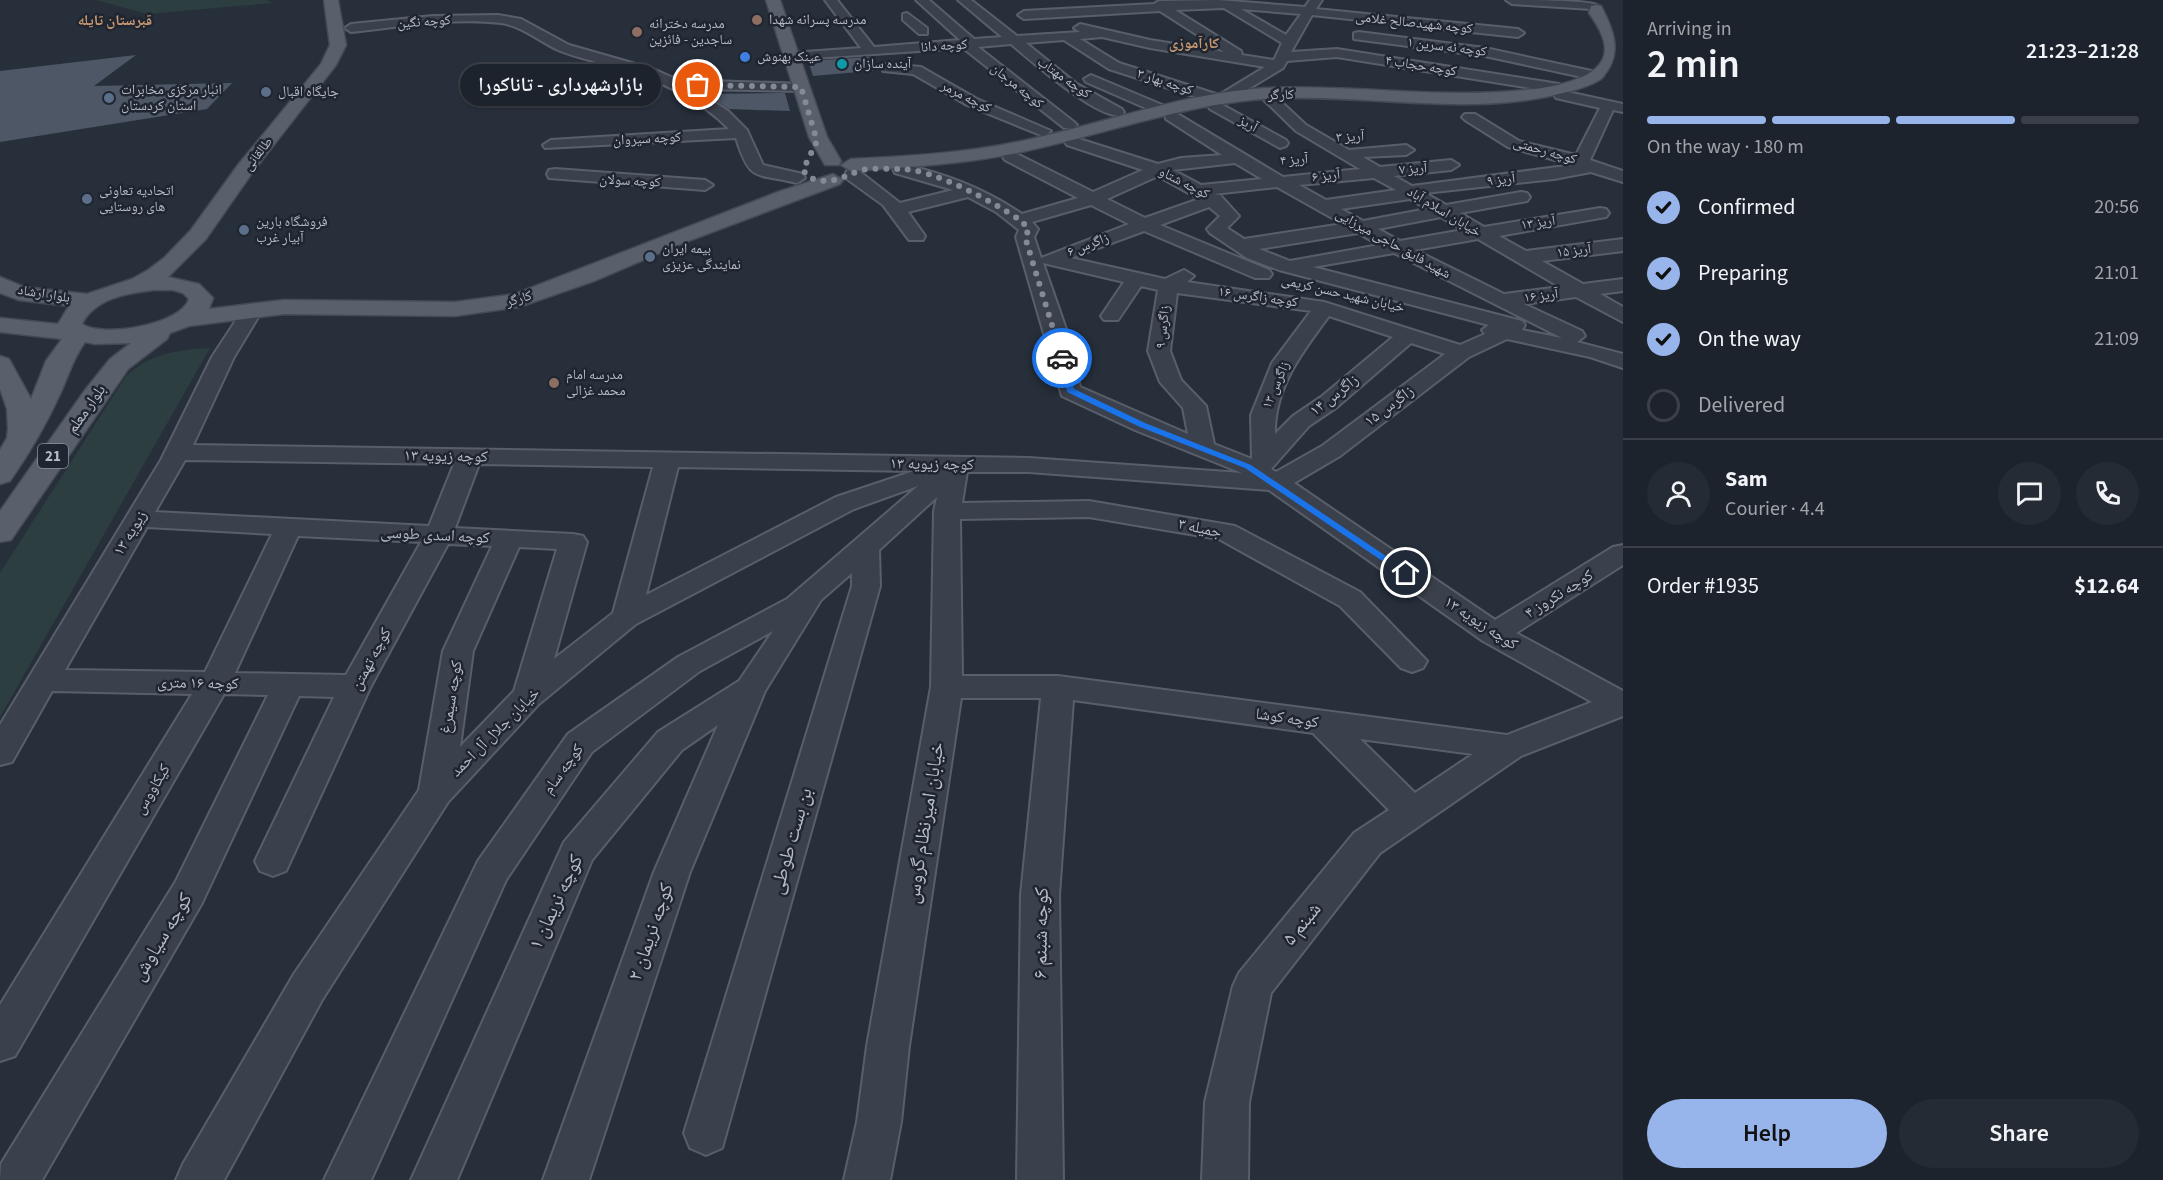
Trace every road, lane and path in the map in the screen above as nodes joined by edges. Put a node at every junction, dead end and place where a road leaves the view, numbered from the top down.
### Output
1 (331, 0) edge
2 (347, 0) edge
3 (773, 0) edge
4 (831, 0) edge
5 (922, 0) edge
6 (964, 0) edge
7 (1054, 0) edge
8 (1086, 0) edge
9 (1512, 0) edge
10 (1538, 2) junction
11 (1156, 4) edge
12 (1225, 5) junction
13 (1590, 5) edge
14 (1313, 6) edge
15 (1019, 7) edge
16 (1102, 10) junction
17 (1072, 12) junction
18 (1039, 14) junction
19 (907, 17) dead end
20 (1524, 25) junction
21 (351, 27) junction
22 (923, 31) dead end
23 (1623, 31) edge
24 (1098, 34) junction
25 (1348, 35) dead end
26 (1067, 37) junction
27 (1013, 41) junction
28 (1289, 42) junction
29 (972, 47) junction
30 (1147, 52) junction
31 (1509, 56) junction
32 (790, 57) junction
33 (879, 59) junction
34 (1246, 60) junction
35 (1280, 61) junction
36 (1114, 66) junction
37 (995, 69) junction
38 (1048, 69) junction
39 (975, 70) dead end
40 (1082, 70) dead end
41 (1177, 71) dead end
42 (954, 72) dead end
43 (923, 75) junction
44 (1155, 79) junction
45 (676, 84) junction
46 (801, 87) junction
47 (1114, 89) junction
48 (1613, 89) edge
49 (1560, 92) junction
50 (1271, 100) junction
51 (1219, 101) junction
52 (1103, 104) junction
53 (1048, 111) junction
54 (1117, 112) dead end
55 (1166, 113) junction
56 (1005, 116) junction
57 (1470, 117) dead end
58 (1043, 131) dead end
59 (742, 134) junction
60 (1071, 134) junction
61 (1381, 136) dead end
62 (1352, 142) junction
63 (1280, 143) dead end
64 (551, 145) dead end
65 (1406, 150) dead end
66 (1557, 154) junction
67 (1011, 157) junction
68 (1313, 158) dead end
69 (1522, 158) dead end
70 (1240, 159) junction
71 (1272, 161) dead end
72 (807, 163) junction
73 (1588, 164) junction
74 (1451, 165) dead end
75 (901, 169) junction
76 (1159, 169) junction
77 (845, 171) junction
78 (1375, 171) junction
79 (555, 174) dead end
80 (1623, 176) edge
81 (1278, 181) junction
82 (1582, 184) dead end
83 (705, 185) dead end
84 (241, 189) junction
85 (966, 192) junction
86 (1410, 192) junction
87 (1206, 194) junction
88 (1521, 197) dead end
89 (1092, 199) junction
90 (1323, 206) junction
91 (898, 209) junction
92 (1440, 211) junction
93 (1600, 213) dead end
94 (1020, 220) junction
95 (1143, 224) junction
96 (1359, 226) junction
97 (1476, 232) junction
98 (916, 236) dead end
99 (1241, 245) junction
100 (1623, 245) edge
101 (1396, 246) junction
102 (1216, 255) junction
103 (1525, 257) junction
104 (1041, 258) junction
105 (1286, 266) junction
106 (1136, 279) junction
107 (0, 284) edge
108 (137, 285) junction
109 (1623, 285) edge
110 (1168, 286) junction
111 (1581, 291) junction
112 (89, 301) junction
113 (1502, 302) junction
114 (1324, 308) junction
115 (253, 309) junction
116 (189, 310) junction
117 (1111, 316) dead end
118 (1623, 316) edge
119 (0, 325) edge
120 (77, 332) junction
121 (1504, 333) junction
122 (1409, 334) junction
123 (234, 338) junction
124 (1461, 352) junction
125 (1623, 359) edge
126 (0, 364) edge
127 (53, 380) junction
128 (107, 380) junction
129 (21, 442) junction
130 (1203, 448) junction
131 (177, 452) junction
132 (469, 457) junction
133 (667, 460) junction
134 (956, 464) junction
135 (1266, 472) junction
136 (0, 475) edge
137 (947, 511) junction
138 (138, 519) junction
139 (289, 527) junction
140 (0, 533) edge
141 (439, 535) junction
142 (509, 539) junction
143 (865, 548) junction
144 (1623, 553) edge
145 (815, 590) junction
146 (626, 617) junction
147 (1494, 634) junction
148 (1412, 661) dead end
149 (42, 680) junction
150 (216, 683) junction
151 (289, 684) junction
152 (355, 686) junction
153 (947, 687) junction
154 (1059, 687) junction
155 (750, 688) junction
156 (528, 696) junction
157 (1622, 706) edge
158 (1323, 723) junction
159 (1509, 747) junction
160 (0, 753) edge
161 (436, 793) junction
162 (1413, 812) junction
163 (273, 861) dead end
164 (0, 1042) edge
165 (706, 1133) dead end
166 (17, 1180) edge
167 (199, 1180) edge
168 (347, 1180) edge
169 (434, 1180) edge
170 (566, 1180) edge
171 (867, 1180) edge
172 (1040, 1180) edge
173 (1225, 1180) edge

1 - 84 main road, طالقانی
2 - 21 main road, طالقانی
3 - 32 main road
4 - 33 street
5 - 29 street, کوچه مرجان
6 - 27 street, کوچه مهتاب
7 - 17 street
8 - 16 street
9 - 10 street
10 - 13 street
10 - 20 street
11 - 12 street, کوچه شهیدصالح غلامی
11 - 16 street, کوچه شهیدصالح غلامی
11 - 34 street
12 - 14 street, کوچه شهیدصالح غلامی
12 - 28 street
13 - 23 main road
13 - 48 main road, کارگر
14 - 20 street, کوچه شهیدصالح غلامی
14 - 28 street
15 - 18 street, کوچه شهیدصالح غلامی
15 - 24 street
16 - 17 street, کوچه شهیدصالح غلامی
16 - 30 street
17 - 18 street, کوچه شهیدصالح غلامی
18 - 24 street
19 - 22 street
20 - 31 street
21 - 45 street, کوچه نگین
21 - 84 main road, طالقانی
24 - 26 street, کوچه دانا
24 - 30 street
25 - 31 street, کوچه ئه سرین ۱
26 - 27 street, کوچه دانا
26 - 36 street
27 - 29 street, کوچه دانا
27 - 38 street, کوچه مهتاب
28 - 35 street
29 - 33 street, کوچه دانا
29 - 37 street, کوچه مرجان
30 - 34 street
30 - 36 street
31 - 48 street, کوچه ئه سرین ۱
32 - 33 street
32 - 46 main road
33 - 43 street, کوچه مرمر
34 - 35 street
35 - 49 street, کوچه حجاب ۴
35 - 51 street
36 - 40 street
36 - 44 street, کوچه بهار ۳
37 - 38 street, شهید فایق حاجی میرزایی
37 - 39 street, شهید فایق حاجی میرزایی
37 - 53 street, کوچه مرجان
38 - 47 street, شهید فایق حاجی میرزایی
38 - 52 street, کوچه مهتاب
41 - 44 street
42 - 43 street
43 - 56 street, کوچه مرمر
44 - 47 street
44 - 51 street, کوچه بهار ۳
45 - 46 street
45 - 59 street
46 - 72 main road
47 - 55 street, شهید فایق حاجی میرزایی
48 - 49 main road, کارگر
48 - 49 street, کوچه حجاب ۴
48 - 73 street
49 - 50 main road, کارگر
49 - 51 main road, کارگر
50 - 51 main road, کارگر
50 - 62 street, آریز ۳
51 - 55 main road, کارگر
51 - 63 street, آریز
52 - 53 street
52 - 54 street, کوچه مهتاب
53 - 56 street
53 - 60 street, کوچه مرجان
55 - 60 main road, کارگر
55 - 70 street, شهید فایق حاجی میرزایی
55 - 77 main road, کارگر
56 - 58 street, کوچه مرمر
57 - 66 street, کوچه رحمتی
59 - 64 street, کوچه سیروان
59 - 72 street
60 - 67 main road, کارگر
60 - 76 street, کوچه شتاو
61 - 62 street, آریز ۳
62 - 65 street
62 - 68 street, آریز ۴
62 - 78 street, خیابان اسلام آباد
66 - 69 street
66 - 73 street, کوچه رحمتی
67 - 75 main road, کارگر
67 - 89 street, خیابان شهید حسن کریمی
70 - 71 street, آریز ۴
70 - 76 street, آریز ۴
70 - 81 street, شهید فایق حاجی میرزایی
72 - 77 main road
72 - 77 main road, کارگر
72 - 116 main road, کارگر
73 - 80 street, کوچه رحمتی
73 - 86 street, آریز ۹
74 - 78 street, آریز ۷
75 - 77 main road, کارگر
75 - 85 street
76 - 87 street, کوچه شتاو
76 - 89 street, آریز ۴
77 - 91 street
77 - 115 main road, کارگر
78 - 81 street, آریز ۶
78 - 86 street, خیابان اسلام آباد
79 - 83 street, کوچه سولان
80 - 82 street
81 - 87 street, آریز ۶
81 - 90 street, شهید فایق حاجی میرزایی
84 - 108 main road, طالقانی
84 - 116 main road, طالقانی
85 - 91 street
85 - 94 street
86 - 90 street, آریز ۹
86 - 92 street, خیابان اسلام آباد
87 - 95 street, زاگرس ۶
87 - 99 street, کوچه شتاو
88 - 92 street
89 - 94 street, آریز ۴
89 - 95 street, خیابان شهید حسن کریمی
90 - 96 street, شهید فایق حاجی میرزایی
91 - 98 street
92 - 96 street
92 - 97 street, خیابان اسلام آباد
93 - 97 street, آریز ۱۳
94 - 104 street
95 - 102 street, خیابان شهید حسن کریمی
95 - 104 street, زاگرس ۶
96 - 99 street
96 - 101 street, شهید فایق حاجی میرزایی
97 - 101 street, آریز ۱۳
97 - 103 street, خیابان اسلام آباد
99 - 105 street, کوچه شتاو
100 - 103 street, آریز ۱۵
101 - 105 street, آریز ۱۳
101 - 113 street, شهید فایق حاجی میرزایی
102 - 110 street, زاگرس ۹
102 - 121 street, خیابان شهید حسن کریمی
103 - 111 street, خیابان اسلام آباد
104 - 106 street, کوچه زاگرس ۱۶
104 - 130 street
105 - 121 street, کوچه شتاو
106 - 110 street, کوچه زاگرس ۱۶
106 - 117 street
107 - 112 main road, بلوار ارشاد
108 - 112 main road
108 - 116 main road
109 - 111 street, آریز ۱۶
110 - 114 street, کوچه زاگرس ۱۶
110 - 130 street, زاگرس ۹
111 - 113 street, آریز ۱۶
111 - 118 street, خیابان اسلام آباد
112 - 120 main road
113 - 125 street, شهید فایق حاجی میرزایی
114 - 122 street, کوچه زاگرس ۱۶
114 - 135 street, زاگرس ۱۳
115 - 116 main road, کارگر
115 - 123 street, زیویه ۱۳
116 - 120 main road, بلوار ارشاد
116 - 123 street
116 - 128 main road, بلوار معلم / 21
119 - 120 main road, بلوار ارشاد
120 - 127 main road, 21
121 - 124 street, زاگرس ۱۵
121 - 125 street, خیابان شهید حسن کریمی
122 - 124 street, کوچه زاگرس ۱۶
122 - 135 street, زاگرس ۱۴
123 - 131 street, زیویه ۱۳
124 - 135 street, زاگرس ۱۵
126 - 129 main road
127 - 128 main road
127 - 129 main road, 21
128 - 140 main road, بلوار معلم / 21
129 - 136 main road, 21
130 - 135 street
131 - 132 street, کوچه زیویه ۱۳
131 - 138 street, زیویه ۱۳
132 - 133 street, کوچه زیویه ۱۳
132 - 141 street, کوچه تهمتن
133 - 134 street, کوچه زیویه ۱۳
133 - 146 street
134 - 135 street, کوچه زیویه ۱۳
134 - 137 street, خیابان امیرنظام گروس
134 - 143 street, کوچه سام
134 - 146 street, خیابان جلال آل احمد
135 - 147 street, کوچه زیویه ۱۳
137 - 148 street, جمیله ۳
137 - 153 street, خیابان امیرنظام گروس
138 - 139 street, کوچه اسدی طوسی
138 - 149 street, زیویه ۱۳
139 - 141 street, کوچه اسدی طوسی
139 - 150 street, کیکاووس
141 - 142 street, کوچه اسدی طوسی
141 - 152 street, کوچه تهمتن
142 - 156 street, کوچه اسدی طوسی
142 - 161 street, کوچه سیمرغ
143 - 145 street, کوچه سام
143 - 165 street, بن بست طوطی
144 - 147 street, کوچه نکروز ۴
145 - 155 street, کوچه نریمان ۱
145 - 168 street, کوچه سام
146 - 156 street, خیابان جلال آل احمد
147 - 157 street, کوچه زیویه ۱۳
149 - 150 street, کوچه ۱۶ متری
149 - 160 street, زیویه ۱۳
150 - 151 street, کوچه ۱۶ متری
150 - 164 street, کیکاووس
151 - 152 street, کوچه ۱۶ متری
151 - 166 street, کوچه سیاوش
152 - 163 street, کوچه تهمتن
153 - 154 street, کوچه کوشا
153 - 171 street, خیابان امیرنظام گروس
154 - 158 street, کوچه کوشا
154 - 172 street, کوچه شبنم ۶
155 - 169 street, کوچه نریمان ۱
155 - 170 street, کوچه نریمان ۲
156 - 161 street, خیابان جلال آل احمد
157 - 159 street, کوچه کوشا
158 - 159 street, کوچه کوشا
158 - 162 street
159 - 162 street, شبنم ۵
161 - 167 street, خیابان جلال آل احمد
162 - 173 street, شبنم ۵

